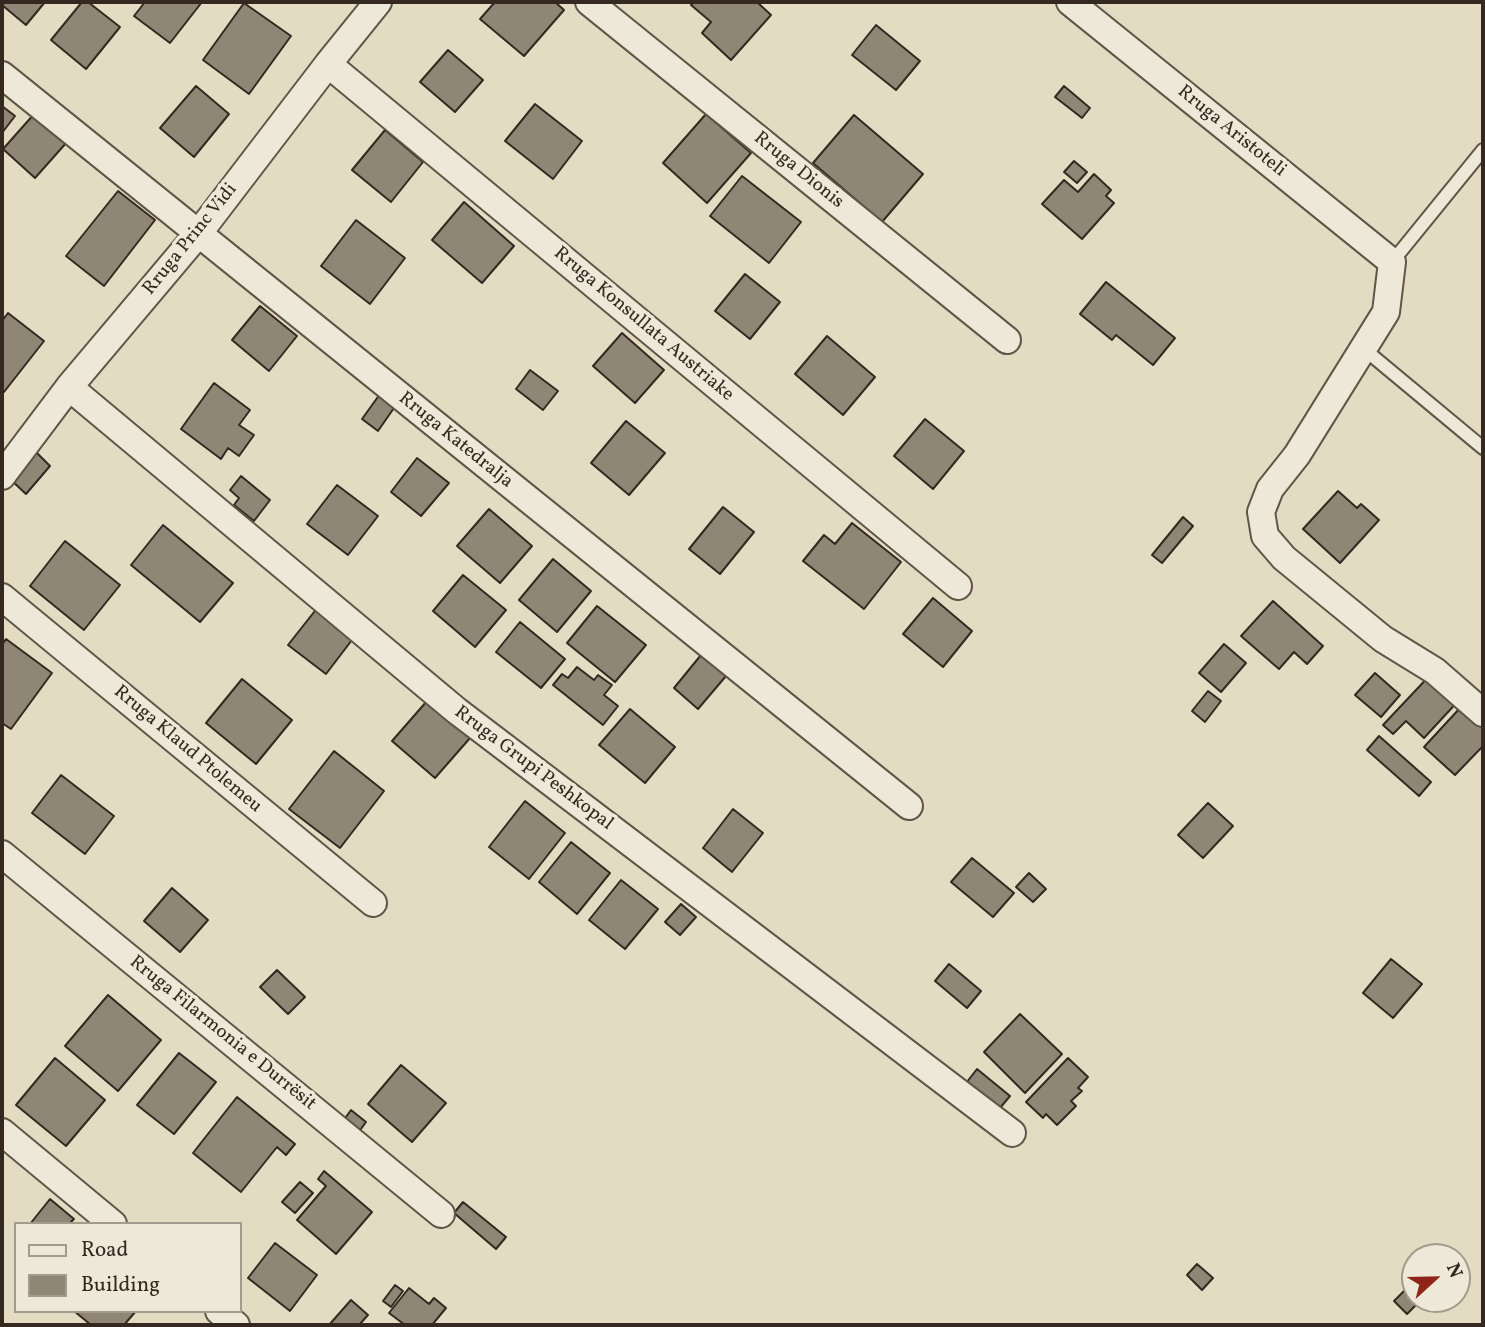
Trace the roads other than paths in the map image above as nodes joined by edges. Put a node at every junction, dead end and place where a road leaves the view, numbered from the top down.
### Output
1 (378, 2) edge
2 (589, 2) edge
3 (1070, 2) edge
4 (328, 64) junction
5 (2, 75) edge
6 (1483, 150) edge
7 (198, 234) junction
8 (1392, 262) junction
9 (1007, 340) dead end
10 (1364, 349) junction
11 (69, 387) junction
12 (1483, 448) edge
13 (2, 476) edge
14 (958, 586) dead end
15 (2, 597) edge
16 (1483, 713) edge
17 (909, 806) dead end
18 (2, 854) edge
19 (373, 903) dead end
20 (2, 1132) edge
21 (1012, 1133) dead end
22 (441, 1214) dead end
23 (111, 1222) edge
24 (221, 1313) edge
25 (236, 1325) edge

1 - 4 street, Rruga Princ Vidi
2 - 9 street, Rruga Dionis
3 - 8 street, Rruga Aristoteli
4 - 7 street, Rruga Princ Vidi
4 - 14 street, Rruga Konsullata Austriake
5 - 7 street, Rruga Katedralja
6 - 8 lane
7 - 11 street, Rruga Princ Vidi
7 - 17 street, Rruga Katedralja
8 - 10 street
10 - 12 lane
10 - 16 street
11 - 13 street, Rruga Princ Vidi
11 - 21 street, Rruga Grupi Peshkopal
15 - 19 street, Rruga Klaud Ptolemeu
18 - 22 street, Rruga Filarmonia e Durrësit
20 - 23 street
24 - 25 street

